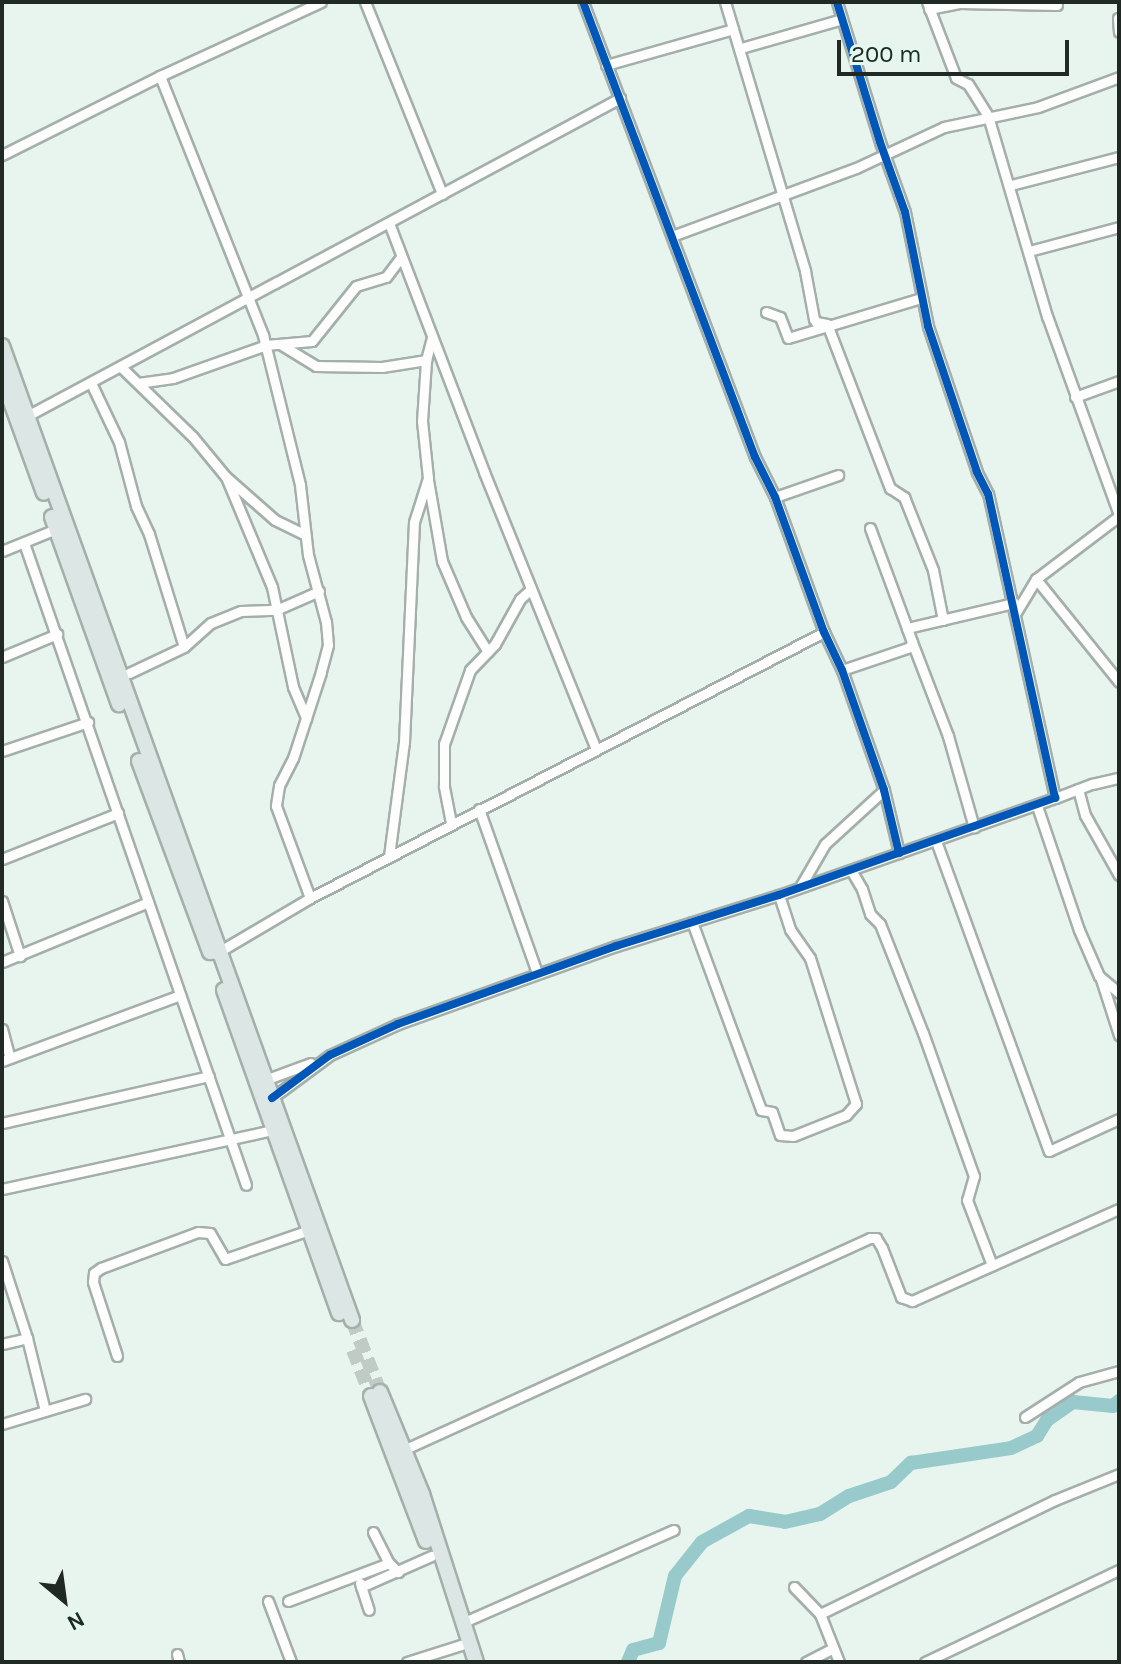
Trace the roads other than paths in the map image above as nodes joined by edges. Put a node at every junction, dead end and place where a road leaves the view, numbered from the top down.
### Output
1 (321, 2) edge
2 (365, 2) edge
3 (583, 2) edge
4 (725, 2) edge
5 (837, 2) edge
6 (960, 2) edge
7 (1057, 5) dead end
8 (928, 6) edge
9 (1118, 18) edge
10 (842, 19) junction
11 (733, 29) junction
12 (1119, 32) edge
13 (741, 48) junction
14 (606, 65) junction
15 (160, 76) junction
16 (1119, 77) edge
17 (620, 98) junction
18 (988, 116) junction
19 (885, 154) junction
20 (2, 155) edge
21 (1119, 157) edge
22 (1011, 185) junction
23 (442, 194) junction
24 (781, 195) junction
25 (389, 223) junction
26 (1119, 227) edge
27 (672, 236) junction
28 (1029, 251) junction
29 (401, 257) junction
30 (921, 298) junction
31 (249, 300) junction
32 (766, 312) dead end
33 (827, 324) junction
34 (432, 338) junction
35 (280, 344) junction
36 (266, 345) junction
37 (2, 346) edge
38 (426, 360) junction
39 (121, 367) junction
40 (2, 377) edge
41 (1119, 381) edge
42 (91, 383) junction
43 (138, 383) junction
44 (1075, 397) junction
45 (27, 416) junction
46 (838, 475) dead end
47 (226, 477) junction
48 (428, 478) junction
49 (775, 497) junction
50 (1119, 516) edge
51 (870, 528) dead end
52 (56, 529) junction
53 (306, 535) junction
54 (24, 543) junction
55 (2, 551) edge
56 (1036, 579) junction
57 (531, 589) junction
58 (319, 591) junction
59 (1014, 603) junction
60 (276, 610) junction
61 (1014, 617) junction
62 (943, 620) junction
63 (907, 628) junction
64 (824, 632) junction
65 (57, 634) junction
66 (912, 642) junction
67 (184, 647) junction
68 (488, 652) junction
69 (2, 657) edge
70 (842, 670) junction
71 (129, 673) dead end
72 (1119, 682) edge
73 (306, 718) junction
74 (88, 722) junction
75 (595, 747) junction
76 (2, 751) edge
77 (1119, 778) edge
78 (1078, 789) junction
79 (884, 790) junction
80 (1055, 798) junction
81 (1037, 806) junction
82 (479, 809) junction
83 (118, 813) junction
84 (451, 823) junction
85 (974, 827) junction
86 (936, 841) junction
87 (899, 853) junction
88 (389, 856) junction
89 (2, 859) edge
90 (851, 870) junction
91 (1119, 875) edge
92 (800, 887) junction
93 (779, 895) junction
94 (310, 898) junction
95 (2, 901) edge
96 (148, 902) junction
97 (692, 922) junction
98 (216, 954) junction
99 (20, 956) junction
100 (2, 962) edge
101 (537, 973) junction
102 (1099, 976) junction
103 (1119, 993) edge
104 (180, 995) junction
105 (2, 1029) edge
106 (1119, 1035) edge
107 (6, 1059) edge
108 (319, 1061) junction
109 (209, 1076) junction
110 (260, 1082) junction
111 (272, 1098) junction
112 (1119, 1119) edge
113 (2, 1123) edge
114 (272, 1130) junction
115 (231, 1141) junction
116 (246, 1185) dead end
117 (2, 1189) edge
118 (1119, 1209) edge
119 (309, 1230) junction
120 (2, 1261) edge
121 (992, 1265) junction
122 (27, 1338) junction
123 (2, 1344) edge
124 (117, 1356) dead end
125 (1119, 1371) edge
126 (376, 1394) tunnel mouth
127 (85, 1399) dead end
128 (45, 1411) junction
129 (1025, 1417) dead end
130 (2, 1424) edge
131 (399, 1451) junction
132 (1119, 1475) edge
133 (674, 1530) dead end
134 (373, 1532) dead end
135 (431, 1556) junction
136 (389, 1563) junction
137 (1119, 1570) edge
138 (398, 1572) junction
139 (358, 1576) junction
140 (361, 1587) junction
141 (794, 1587) dead end
142 (268, 1601) dead end
143 (288, 1601) dead end
144 (369, 1610) dead end
145 (820, 1614) junction
146 (464, 1622) junction
147 (461, 1645) junction
148 (833, 1648) junction
149 (291, 1662) edge
150 (407, 1662) edge
151 (466, 1662) edge
152 (476, 1662) edge
153 (806, 1662) edge
154 (839, 1662) edge
155 (925, 1662) edge

1 - 15 street
2 - 23 street
3 - 14 street
4 - 11 street
5 - 10 street
6 - 7 street
6 - 8 street
8 - 18 street
9 - 12 street
10 - 13 street
10 - 19 street
11 - 13 street
11 - 14 street
13 - 24 street
14 - 17 street
15 - 20 street
15 - 31 street
16 - 18 street
17 - 23 street
17 - 27 street
18 - 19 street
18 - 22 street
19 - 24 street
19 - 30 street
21 - 22 street
22 - 28 street
23 - 25 street
24 - 27 street
24 - 33 street
25 - 29 street
25 - 31 street
26 - 28 street
27 - 49 street
28 - 44 street
29 - 34 street
29 - 35 street
30 - 33 street
30 - 59 street
31 - 36 street
31 - 39 street
32 - 33 street
33 - 62 street
34 - 38 street
34 - 57 street
35 - 36 street
35 - 38 street
36 - 43 street
36 - 53 street
37 - 45 main road
38 - 48 street
39 - 42 street
39 - 43 street
40 - 52 main road
41 - 44 street
42 - 45 street
42 - 67 street
43 - 47 street
44 - 50 street
45 - 98 main road
46 - 49 street
47 - 53 street
47 - 60 street
48 - 68 street
48 - 88 street
49 - 64 street
50 - 56 street
51 - 63 street
52 - 54 street
52 - 98 main road
53 - 58 street
54 - 55 street
54 - 65 street
56 - 61 street
56 - 72 street
57 - 68 street
57 - 75 street
58 - 60 street
58 - 73 street
59 - 61 street
59 - 62 street
60 - 67 street
60 - 73 street
61 - 80 street
62 - 63 street
63 - 66 street
64 - 70 street
64 - 75 street
65 - 69 street
65 - 74 street
66 - 70 street
66 - 85 street
67 - 71 street
68 - 84 street
70 - 79 street
73 - 94 street
74 - 76 street
74 - 83 street
75 - 82 street
77 - 78 street
78 - 80 street
78 - 91 street
79 - 87 street
79 - 92 street
80 - 81 street
81 - 85 street
81 - 102 street
82 - 84 street
82 - 101 street
83 - 89 street
83 - 96 street
84 - 88 street
85 - 86 street
86 - 87 street
86 - 112 street
87 - 90 street
88 - 94 street
90 - 92 street
90 - 121 street
92 - 93 street
93 - 97 street
93 - 97 street
94 - 98 street
95 - 99 street
96 - 99 street
96 - 104 street
97 - 101 street
98 - 110 main road
99 - 100 street
101 - 108 street
102 - 103 street
102 - 106 street
104 - 107 street
104 - 109 street
105 - 107 street
108 - 110 street
108 - 111 street
109 - 113 street
109 - 115 street
110 - 111 main road
110 - 114 main road
111 - 119 main road
114 - 115 street
114 - 119 main road
115 - 116 street
115 - 117 street
118 - 121 street
119 - 124 street
120 - 122 street
121 - 131 street
122 - 123 street
122 - 128 street
125 - 129 street
126 - 131 main road
127 - 128 street
128 - 130 street
131 - 135 main road
131 - 146 main road
132 - 145 street
133 - 146 street
134 - 136 street
135 - 138 street
135 - 147 main road
136 - 138 street
136 - 139 street
137 - 155 street
138 - 140 street
139 - 140 street
139 - 143 street
140 - 144 street
141 - 145 street
142 - 149 street
145 - 148 street
146 - 152 main road
147 - 150 street
147 - 151 main road
148 - 153 street
148 - 154 street

